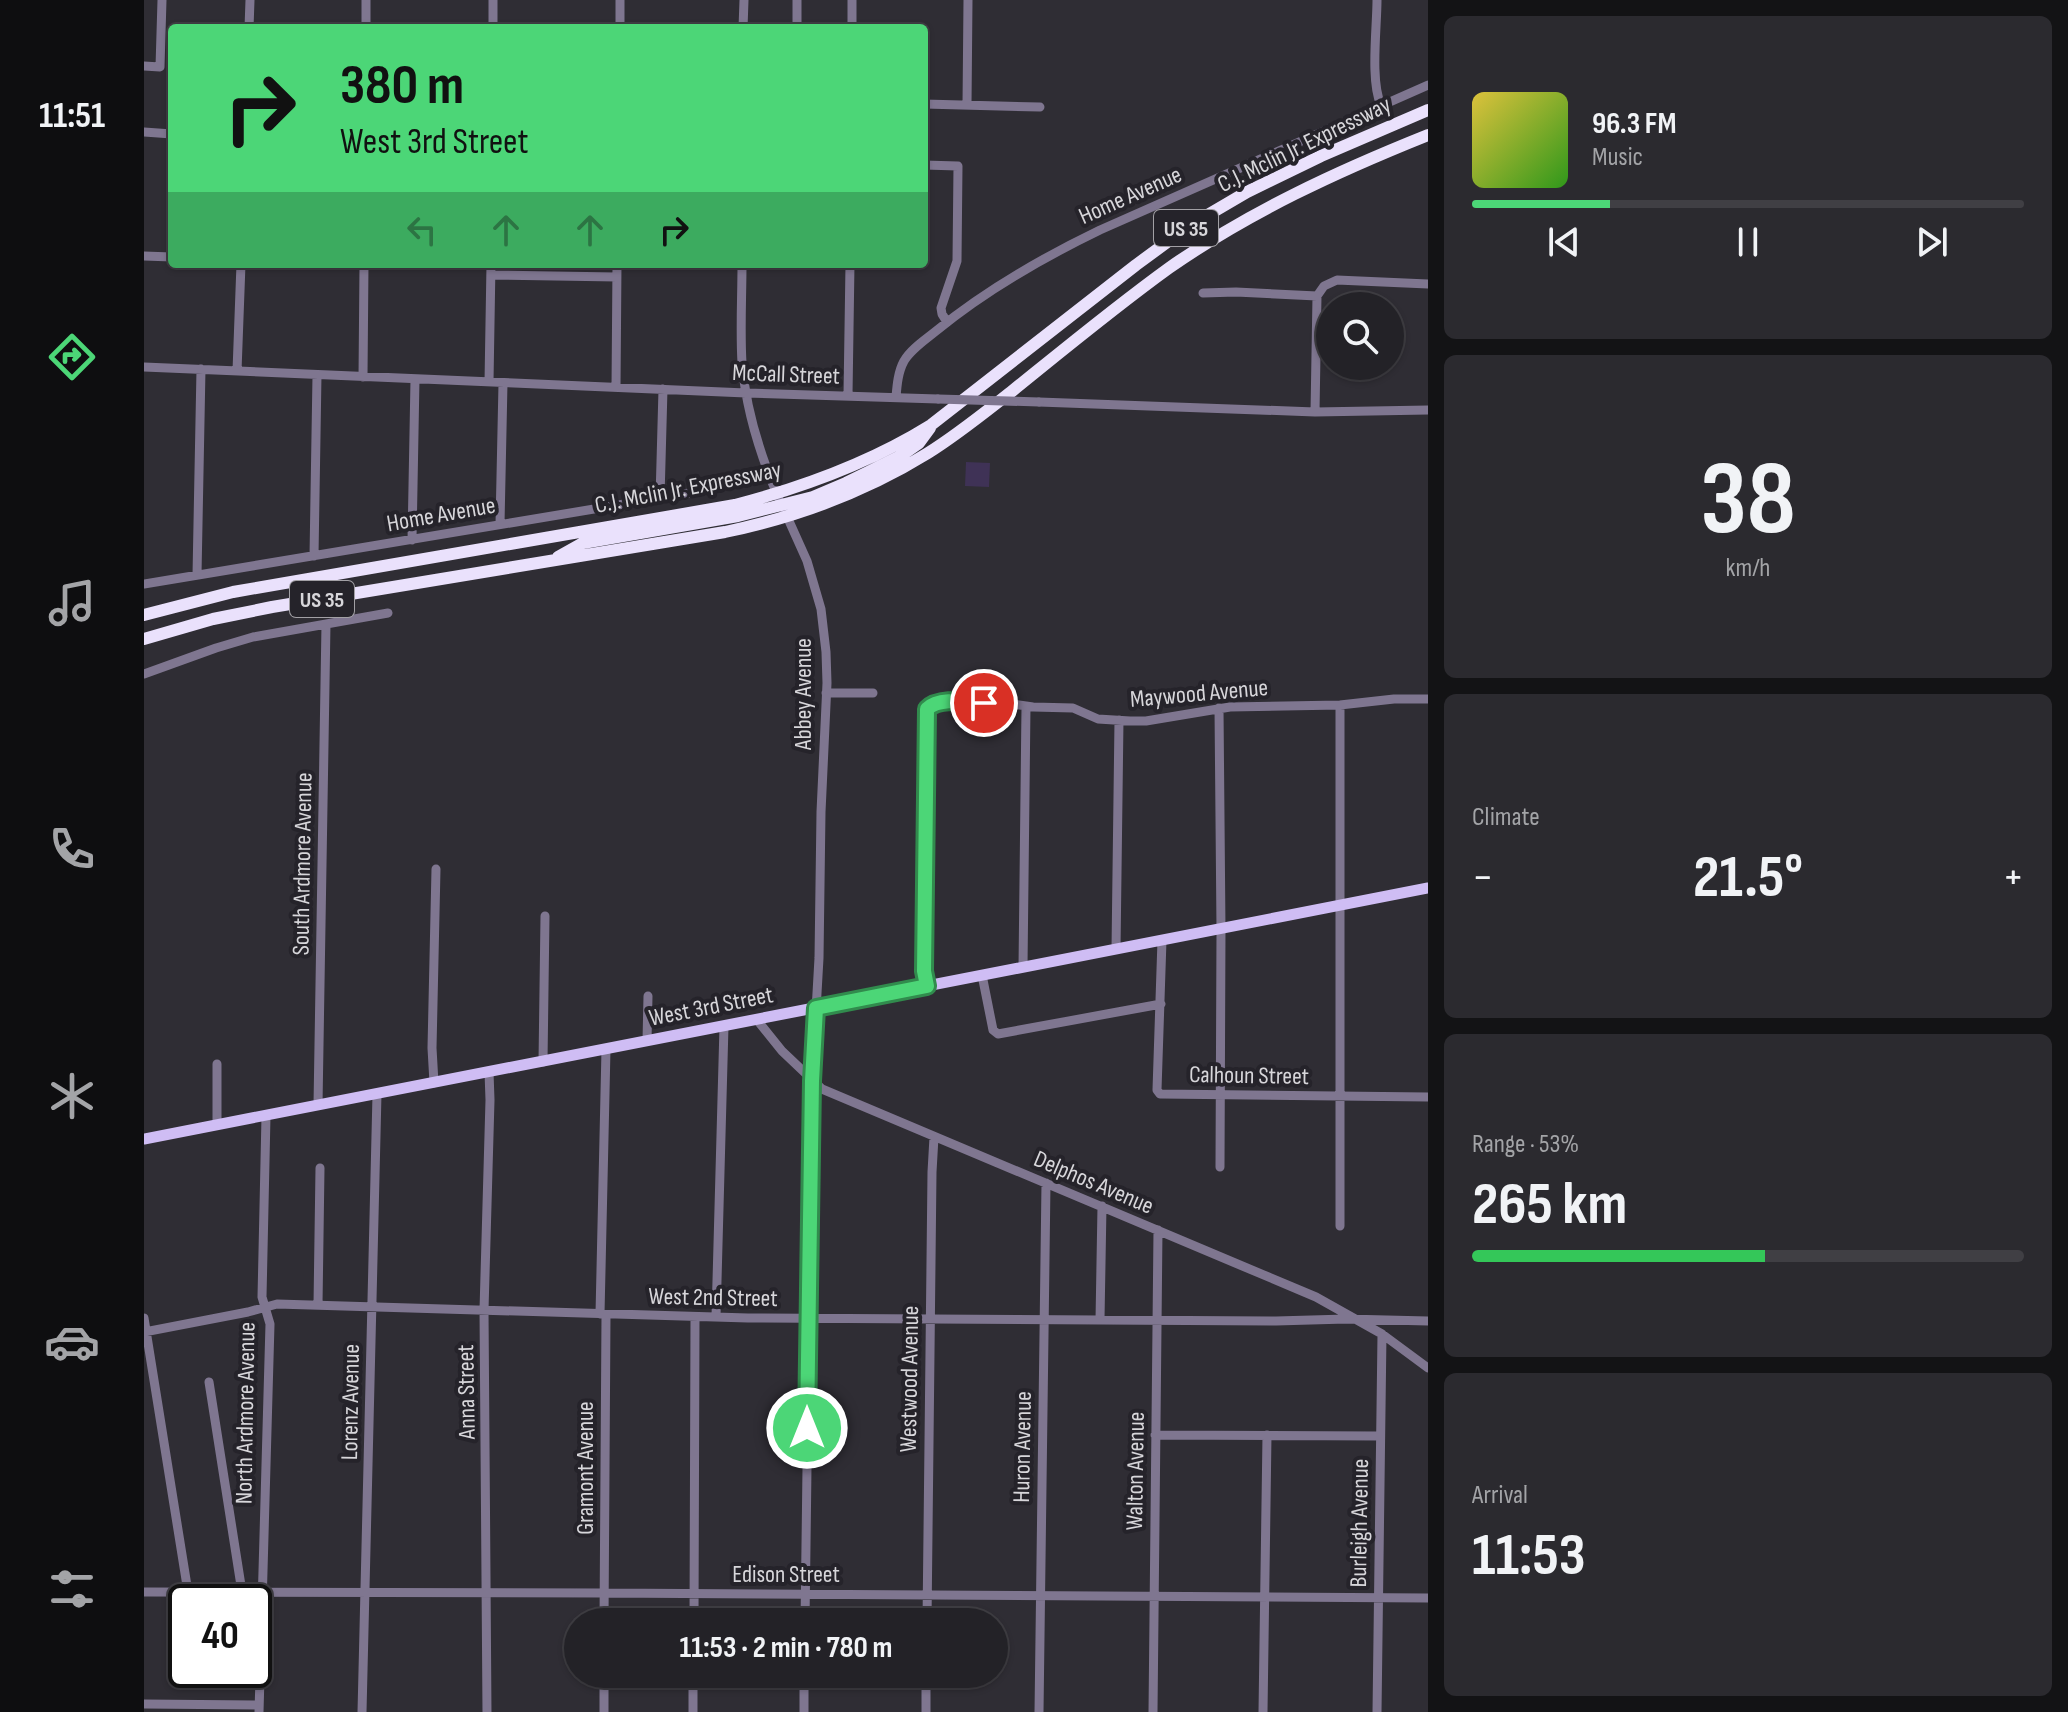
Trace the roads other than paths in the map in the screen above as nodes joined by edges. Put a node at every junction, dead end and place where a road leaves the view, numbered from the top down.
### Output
1 (162, 0) edge
2 (250, 0) edge
3 (366, 0) edge
4 (493, 0) edge
5 (620, 0) edge
6 (744, 0) edge
7 (797, 0) edge
8 (852, 0) edge
9 (968, 0) edge
10 (1377, 0) edge
11 (249, 24) edge
12 (366, 24) edge
13 (493, 24) edge
14 (620, 24) edge
15 (743, 24) edge
16 (797, 24) edge
17 (852, 24) edge
18 (144, 66) edge
19 (1428, 85) edge
20 (928, 104) edge
21 (967, 105) junction
22 (1381, 105) junction
23 (1040, 107) dead end
24 (1428, 110) edge
25 (144, 132) edge
26 (168, 134) edge
27 (1428, 135) edge
28 (928, 165) edge
29 (144, 256) edge
30 (168, 257) edge
31 (241, 268) edge
32 (364, 268) edge
33 (491, 268) edge
34 (617, 268) edge
35 (742, 268) edge
36 (850, 268) edge
37 (491, 275) junction
38 (617, 277) junction
39 (1428, 284) edge
40 (1320, 292) edge
41 (1203, 293) dead end
42 (1316, 296) edge
43 (947, 322) junction
44 (1316, 354) edge
45 (144, 367) edge
46 (201, 369) junction
47 (237, 371) junction
48 (317, 375) junction
49 (363, 377) junction
50 (415, 379) junction
51 (489, 382) junction
52 (503, 383) junction
53 (616, 387) junction
54 (663, 389) junction
55 (746, 393) junction
56 (848, 395) junction
57 (896, 397) junction
58 (1428, 410) edge
59 (1315, 412) junction
60 (743, 480) dead end
61 (660, 498) junction
62 (782, 506) junction
63 (500, 524) junction
64 (412, 540) junction
65 (314, 556) junction
66 (197, 575) junction
67 (144, 584) edge
68 (388, 613) dead end
69 (144, 615) edge
70 (326, 624) junction
71 (144, 639) edge
72 (144, 674) edge
73 (826, 693) junction
74 (873, 693) dead end
75 (1428, 699) edge
76 (1340, 705) junction
77 (1026, 706) junction
78 (1219, 708) junction
79 (1119, 720) junction
80 (436, 869) dead end
81 (1428, 888) edge
82 (1340, 905) junction
83 (545, 916) dead end
84 (1221, 929) junction
85 (1162, 940) junction
86 (1116, 949) junction
87 (1023, 967) junction
88 (982, 975) junction
89 (927, 986) junction
90 (648, 996) dead end
91 (1161, 1004) junction
92 (816, 1008) junction
93 (757, 1020) junction
94 (724, 1026) junction
95 (647, 1041) junction
96 (606, 1049) junction
97 (543, 1062) junction
98 (217, 1064) dead end
99 (489, 1072) junction
100 (812, 1081) junction
101 (434, 1083) junction
102 (377, 1094) junction
103 (1220, 1095) junction
104 (1340, 1096) junction
105 (1428, 1097) edge
106 (318, 1105) junction
107 (266, 1116) junction
108 (217, 1125) junction
109 (934, 1137) junction
110 (144, 1139) edge
111 (1220, 1167) dead end
112 (320, 1168) dead end
113 (1046, 1183) junction
114 (1102, 1206) junction
115 (1340, 1226) dead end
116 (1158, 1230) junction
117 (318, 1305) junction
118 (265, 1307) junction
119 (373, 1307) junction
120 (484, 1310) junction
121 (603, 1314) junction
122 (695, 1317) junction
123 (716, 1317) junction
124 (144, 1318) edge
125 (808, 1318) junction
126 (929, 1319) junction
127 (1043, 1319) junction
128 (1100, 1320) junction
129 (1156, 1320) junction
130 (1359, 1320) junction
131 (1428, 1321) edge
132 (145, 1332) edge
133 (1382, 1334) junction
134 (1428, 1368) edge
135 (209, 1382) dead end
136 (1155, 1435) junction
137 (1267, 1435) junction
138 (1380, 1436) junction
139 (187, 1584) edge
140 (241, 1584) edge
141 (262, 1584) edge
142 (144, 1592) edge
143 (168, 1592) edge
144 (272, 1592) edge
145 (366, 1592) junction
146 (488, 1592) junction
147 (604, 1593) junction
148 (694, 1594) junction
149 (805, 1594) junction
150 (927, 1595) junction
151 (1040, 1596) junction
152 (1153, 1597) junction
153 (1265, 1597) junction
154 (1378, 1598) junction
155 (1428, 1598) edge
156 (604, 1608) edge
157 (694, 1608) edge
158 (805, 1608) edge
159 (927, 1608) edge
160 (260, 1688) edge
161 (604, 1688) edge
162 (693, 1688) edge
163 (804, 1688) edge
164 (926, 1688) edge
165 (144, 1704) edge
166 (259, 1708) edge
167 (362, 1712) edge
168 (487, 1712) edge
169 (604, 1712) edge
170 (693, 1712) edge
171 (804, 1712) edge
172 (926, 1712) edge
173 (1039, 1712) edge
174 (1153, 1712) edge
175 (1263, 1712) edge
176 (1377, 1712) edge

1 - 18 street
2 - 11 street
3 - 12 street
4 - 13 street
5 - 14 street
6 - 15 street
7 - 16 street
8 - 17 street
9 - 21 street
10 - 22 street
19 - 22 street, Home Avenue
20 - 21 street
21 - 23 street
22 - 43 street, Home Avenue
24 - 62 highway, C.J. Mclin Jr. Expressway / US 35
25 - 26 street
27 - 62 highway, C.J. Mclin Jr. Expressway / US 35
28 - 43 street
29 - 30 street
31 - 47 street
32 - 49 street
33 - 37 street
34 - 38 street
35 - 55 street, Abbey Avenue
36 - 56 street
37 - 38 street
37 - 51 street
38 - 53 street
39 - 40 street
41 - 42 street
43 - 57 street, Home Avenue
44 - 59 street
45 - 46 street, McCall Street
46 - 47 street, McCall Street
46 - 66 street
47 - 48 street, McCall Street
48 - 49 street, McCall Street
48 - 65 street
49 - 50 street, McCall Street
50 - 51 street, McCall Street
50 - 64 street
51 - 52 street, McCall Street
52 - 53 street, McCall Street
52 - 63 street
53 - 54 street, McCall Street
54 - 55 street, McCall Street
54 - 61 street
55 - 56 street, McCall Street
55 - 62 street, Abbey Avenue
56 - 57 street, McCall Street
57 - 59 street, McCall Street, bridge
58 - 59 street, McCall Street
60 - 61 street, Home Avenue
61 - 63 street, Home Avenue
62 - 69 highway, C.J. Mclin Jr. Expressway / US 35
62 - 71 highway, US 35
62 - 73 street, Abbey Avenue
63 - 64 street, Home Avenue
64 - 65 street, Home Avenue
65 - 66 street, Home Avenue
66 - 67 street, Home Avenue
68 - 70 street
70 - 72 street
70 - 106 street, South Ardmore Avenue
73 - 74 street
73 - 92 street, Abbey Avenue
75 - 76 street, Maywood Avenue
76 - 78 street, Maywood Avenue
76 - 82 street
77 - 79 street, Maywood Avenue
77 - 87 street
77 - 89 street, Maywood Avenue
78 - 79 street, Maywood Avenue
78 - 84 street
79 - 86 street
80 - 101 street
81 - 82 main road, West 3rd Street
82 - 84 main road, West 3rd Street
82 - 104 street
83 - 97 street
84 - 85 main road, West 3rd Street
84 - 103 street
85 - 86 main road, West 3rd Street
85 - 91 street
86 - 87 main road, West 3rd Street
87 - 88 main road, West 3rd Street
88 - 89 main road, West 3rd Street
88 - 91 street
89 - 92 main road, West 3rd Street
90 - 95 street
91 - 103 street, Calhoun Street
92 - 93 main road, West 3rd Street
92 - 100 street, Abbey Avenue
93 - 94 main road, West 3rd Street
93 - 100 street, Delphos Avenue
94 - 95 main road, West 3rd Street
94 - 123 street
95 - 96 main road, West 3rd Street
96 - 97 main road, West 3rd Street
96 - 121 street, Gramont Avenue
97 - 99 main road, West 3rd Street
98 - 108 street
99 - 101 main road, West 3rd Street
99 - 120 street, Anna Street
100 - 109 street, Delphos Avenue
100 - 125 street, Abbey Avenue
101 - 102 main road, West 3rd Street
102 - 106 main road, West 3rd Street
102 - 119 street, Lorenz Avenue
103 - 104 street, Calhoun Street
103 - 111 street
104 - 105 street, Calhoun Street
104 - 115 street
106 - 107 main road, West 3rd Street
107 - 108 main road, West 3rd Street
107 - 118 street, North Ardmore Avenue
108 - 110 main road, West 3rd Street
109 - 113 street, Delphos Avenue
109 - 126 street, Westwood Avenue
112 - 117 street
113 - 114 street, Delphos Avenue
113 - 127 street, Huron Avenue
114 - 116 street, Delphos Avenue
114 - 128 street
116 - 129 street, Walton Avenue
116 - 130 street, Delphos Avenue
117 - 118 street, West 2nd Street
117 - 119 street, West 2nd Street
118 - 132 street, West 2nd Street
118 - 141 street, North Ardmore Avenue
119 - 120 street, West 2nd Street
119 - 145 street, Lorenz Avenue
120 - 121 street, West 2nd Street
120 - 146 street, Anna Street
121 - 122 street, West 2nd Street
121 - 147 street, Gramont Avenue
122 - 123 street, West 2nd Street
122 - 148 street
123 - 125 street, West 2nd Street
124 - 132 street
125 - 126 street, West 2nd Street
125 - 149 street, Abbey Avenue
126 - 127 street, West 2nd Street
126 - 150 street, Westwood Avenue
127 - 128 street, West 2nd Street
127 - 151 street, Huron Avenue
128 - 129 street, West 2nd Street
129 - 130 street, West 2nd Street
129 - 136 street, Walton Avenue
130 - 131 street, West 2nd Street
130 - 133 street, Delphos Avenue
132 - 139 street
133 - 134 street, Delphos Avenue
133 - 138 street, Burleigh Avenue
135 - 140 street
136 - 137 street
136 - 152 street, Walton Avenue
137 - 138 street
137 - 153 street
138 - 154 street, Burleigh Avenue
142 - 143 street, Edison Street
144 - 145 street, Edison Street
145 - 146 street, Edison Street
145 - 167 street, Lorenz Avenue
146 - 147 street, Edison Street
146 - 168 street, Anna Street
147 - 148 street, Edison Street
147 - 156 street, Gramont Avenue
148 - 149 street, Edison Street
148 - 157 street
149 - 150 street, Edison Street
149 - 158 street, Abbey Avenue
150 - 151 street, Edison Street
150 - 159 street, Westwood Avenue
151 - 152 street, Edison Street
151 - 173 street, Huron Avenue
152 - 153 street, Edison Street
152 - 174 street, Walton Avenue
153 - 154 street, Edison Street
153 - 175 street
154 - 155 street, Edison Street
154 - 176 street, Burleigh Avenue
160 - 166 street, North Ardmore Avenue
161 - 169 street
162 - 170 street
163 - 171 street
164 - 172 street
165 - 166 street

